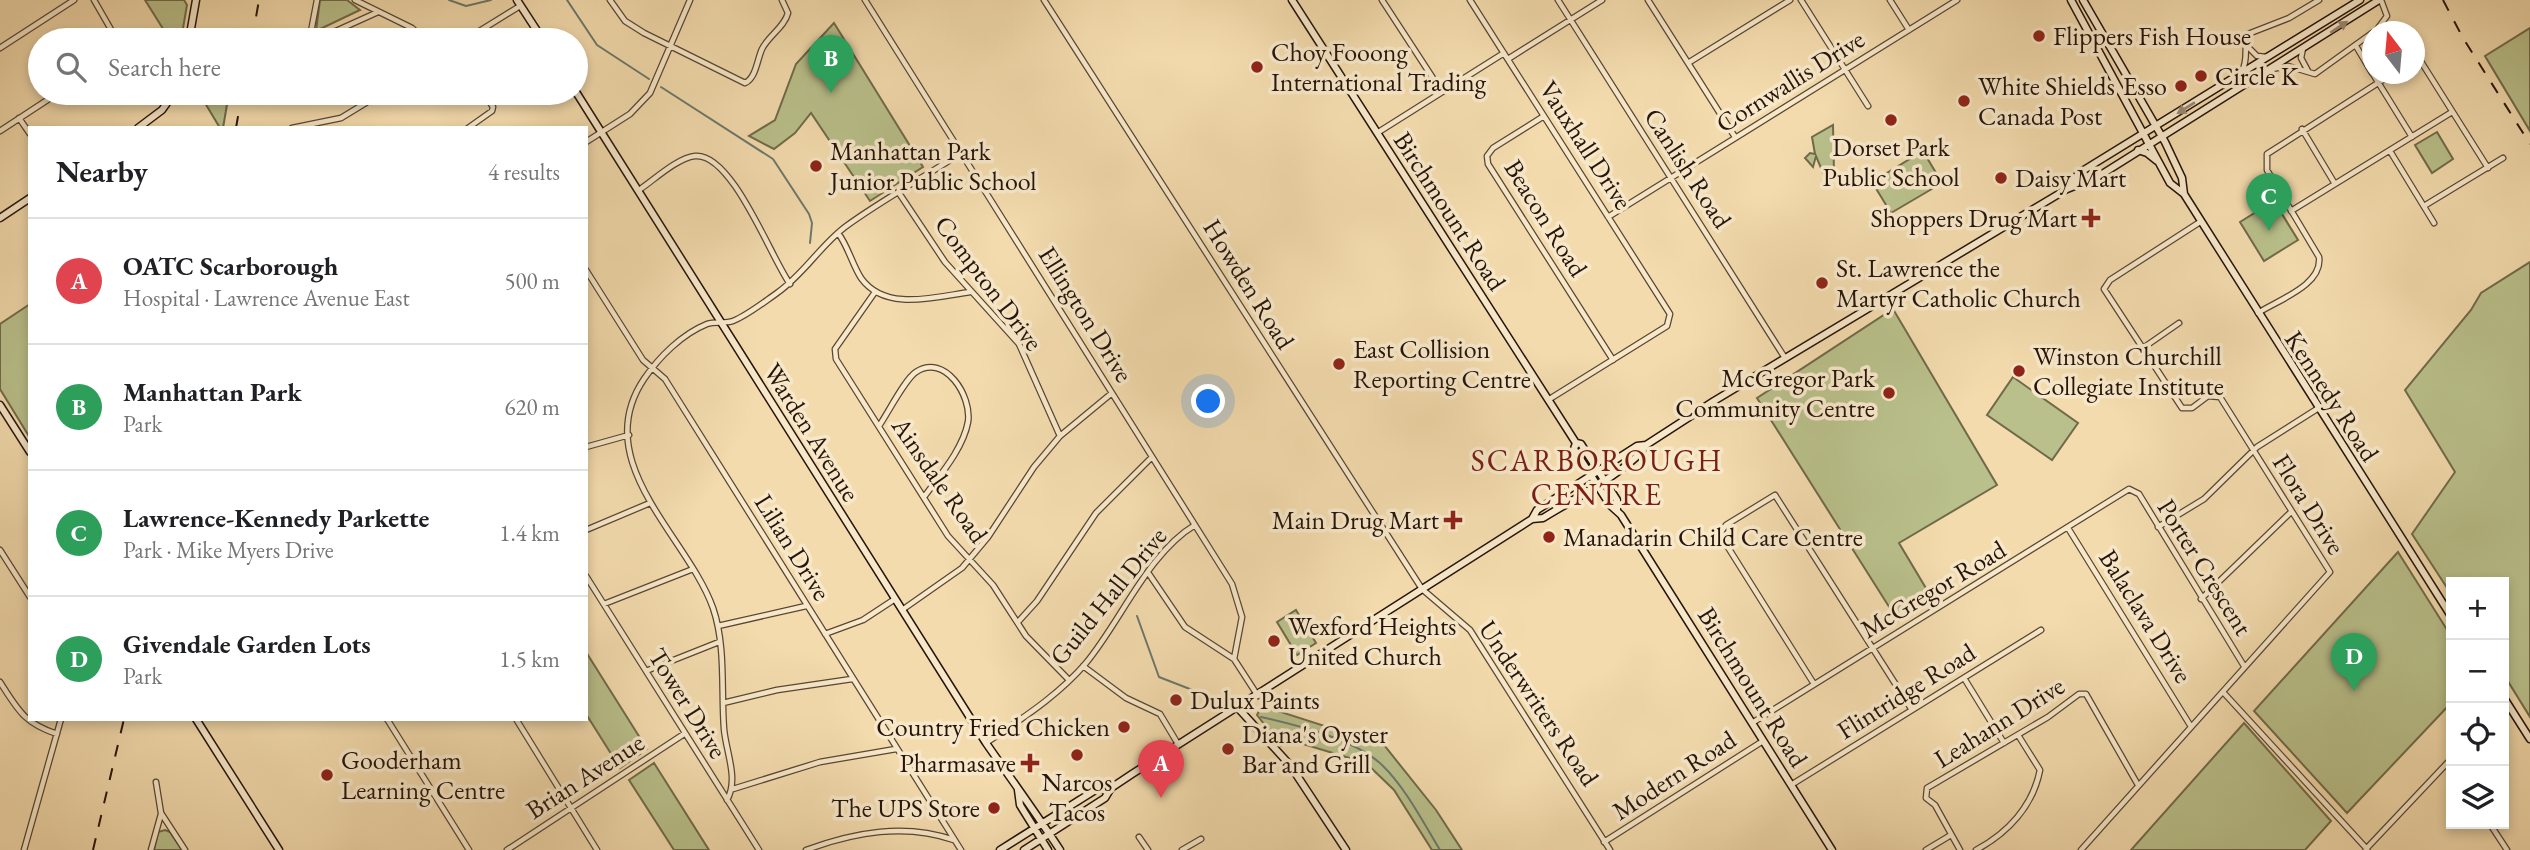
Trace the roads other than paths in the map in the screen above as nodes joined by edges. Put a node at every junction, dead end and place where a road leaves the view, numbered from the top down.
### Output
1 (74, 0) edge
2 (94, 0) edge
3 (196, 0) edge
4 (317, 0) edge
5 (355, 0) edge
6 (610, 0) edge
7 (690, 0) edge
8 (782, 0) edge
9 (865, 0) edge
10 (1044, 0) edge
11 (1292, 0) edge
12 (1382, 0) edge
13 (1470, 0) edge
14 (1558, 0) edge
15 (1602, 0) edge
16 (1648, 0) edge
17 (1790, 0) edge
18 (1801, 0) edge
19 (1890, 0) edge
20 (1957, 0) edge
21 (2071, 0) edge
22 (2083, 0) edge
23 (2319, 0) edge
24 (2360, 0) edge
25 (2378, 1) edge
26 (519, 3) edge
27 (378, 12) junction
28 (1570, 19) junction
29 (2383, 21) edge
30 (31, 28) edge
31 (110, 28) edge
32 (191, 28) edge
33 (310, 28) edge
34 (343, 28) edge
35 (412, 28) edge
36 (483, 28) edge
37 (535, 28) edge
38 (28, 30) edge
39 (1909, 30) junction
40 (2245, 40) junction
41 (2362, 41) edge
42 (671, 46) junction
43 (2356, 46) junction
44 (0, 48) edge
45 (2303, 48) junction
46 (1504, 53) junction
47 (2362, 56) edge
48 (2267, 57) junction
49 (1507, 59) junction
50 (1688, 63) junction
51 (2425, 68) edge
52 (1844, 70) junction
53 (2268, 71) junction
54 (2241, 74) junction
55 (2311, 74) junction
56 (2375, 84) edge
57 (2379, 84) edge
58 (1441, 92) junction
59 (39, 105) edge
60 (166, 105) edge
61 (362, 105) edge
62 (492, 105) edge
63 (584, 105) edge
64 (1868, 106) dead end
65 (2452, 112) junction
66 (1544, 116) junction
67 (19, 118) junction
68 (140, 126) edge
69 (307, 126) edge
70 (471, 126) edge
71 (2156, 127) junction
72 (2302, 129) junction
73 (0, 131) edge
74 (28, 131) edge
75 (602, 133) junction
76 (1377, 133) junction
77 (2145, 133) junction
78 (2161, 135) junction
79 (1735, 137) junction
80 (2412, 137) junction
81 (588, 141) edge
82 (2150, 143) junction
83 (2138, 150) junction
84 (2390, 151) junction
85 (961, 153) junction
86 (2503, 158) dead end
87 (2160, 163) junction
88 (2488, 168) junction
89 (1671, 177) junction
90 (2335, 184) junction
91 (2067, 189) junction
92 (639, 190) junction
93 (899, 193) junction
94 (2184, 194) junction
95 (28, 199) edge
96 (2424, 206) junction
97 (2291, 211) junction
98 (1608, 217) junction
99 (0, 218) edge
100 (2200, 222) junction
101 (2434, 223) dead end
102 (838, 233) junction
103 (588, 273) edge
104 (790, 284) junction
105 (875, 292) junction
106 (970, 292) junction
107 (2257, 313) junction
108 (720, 323) junction
109 (2179, 323) dead end
110 (2143, 348) junction
111 (1785, 358) junction
112 (1613, 360) junction
113 (652, 368) junction
114 (1112, 393) junction
115 (1548, 400) junction
116 (0, 405) edge
117 (2317, 409) junction
118 (7, 416) junction
119 (0, 421) edge
120 (879, 426) junction
121 (629, 435) junction
122 (1060, 436) junction
123 (1576, 443) junction
124 (1646, 445) junction
125 (588, 446) edge
126 (28, 449) edge
127 (2253, 451) junction
128 (1152, 457) junction
129 (1598, 471) junction
130 (1590, 476) junction
131 (1604, 479) junction
132 (1596, 484) junction
133 (2134, 489) joint
134 (924, 497) junction
135 (650, 503) junction
136 (1617, 510) junction
137 (2291, 513) junction
138 (1532, 519) junction
139 (1195, 525) junction
140 (2158, 527) junction
141 (2068, 528) junction
142 (588, 529) edge
143 (0, 550) edge
144 (970, 559) junction
145 (693, 569) junction
146 (1149, 574) junction
147 (588, 579) edge
148 (1422, 589) junction
149 (28, 594) edge
150 (895, 599) junction
151 (2201, 599) junction
152 (604, 604) junction
153 (806, 606) junction
154 (2446, 608) edge
155 (902, 610) junction
156 (1018, 622) junction
157 (718, 626) junction
158 (2041, 630) dead end
159 (825, 634) junction
160 (719, 642) junction
161 (1873, 648) junction
162 (1234, 659) junction
163 (1083, 666) junction
164 (2244, 666) junction
165 (646, 671) junction
166 (852, 678) junction
167 (1964, 678) junction
168 (1068, 679) junction
169 (0, 682) edge
170 (1814, 684) junction
171 (2222, 692) junction
172 (1258, 696) junction
173 (2506, 703) edge
174 (723, 704) junction
175 (1238, 708) junction
176 (1912, 710) junction
177 (28, 721) edge
178 (28, 721) edge
179 (60, 721) edge
180 (197, 721) edge
181 (388, 721) edge
182 (517, 721) edge
183 (1752, 723) junction
184 (2190, 725) junction
185 (57, 734) junction
186 (684, 734) junction
187 (2018, 735) junction
188 (2530, 739) edge
189 (1763, 741) junction
190 (986, 743) junction
191 (2004, 743) junction
192 (1178, 744) junction
193 (896, 749) junction
194 (2446, 766) edge
195 (156, 782) dead end
196 (1791, 785) junction
197 (2138, 785) junction
198 (1111, 788) junction
199 (733, 789) junction
200 (1018, 790) junction
201 (727, 800) junction
202 (571, 808) junction
203 (161, 813) junction
204 (1044, 822) junction
205 (1035, 828) junction
206 (2493, 829) edge
207 (1050, 833) junction
208 (1951, 835) junction
209 (1139, 837) dead end
210 (1042, 839) junction
211 (1201, 839) dead end
212 (954, 840) junction
213 (1604, 842) junction
214 (2085, 849) edge
215 (2366, 849) edge
216 (24, 850) edge
217 (151, 850) edge
218 (185, 850) edge
219 (279, 850) edge
220 (469, 850) edge
221 (506, 850) edge
222 (597, 850) edge
223 (759, 850) edge
224 (806, 850) edge
225 (961, 850) edge
226 (1000, 850) edge
227 (1024, 850) edge
228 (1048, 850) edge
229 (1060, 850) edge
230 (1148, 850) edge
231 (1182, 850) edge
232 (1346, 850) edge
233 (1610, 850) edge
234 (1832, 850) edge
235 (1926, 850) edge
236 (1960, 850) edge
237 (1976, 850) edge
238 (2507, 850) edge

1 - 30 street
2 - 31 street
3 - 32 main road
4 - 33 street
5 - 27 street
6 - 42 street
7 - 42 street
8 - 42 street
9 - 85 street, Ellington Drive
10 - 148 street, Howden Road
11 - 76 main road, Birchmount Road
12 - 58 street
13 - 46 street, Vauxhall Drive
14 - 28 street, Canlish Road
15 - 28 street
16 - 50 street
17 - 50 street
18 - 52 street
19 - 39 street
20 - 39 street, Cornwallis Drive
21 - 77 main road, Kennedy Road
22 - 71 main road, Kennedy Road
23 - 40 street
24 - 48 main road
25 - 29 street
45 -> 25 main road
26 - 36 street
26 - 37 main road
27 - 34 street
27 - 35 street
28 - 49 street
28 - 89 street, Canlish Road
38 - 44 street
39 - 52 street, Cornwallis Drive
40 - 48 street
40 - 54 street
41 - 43 street
42 - 75 street
43 - 47 street
43 - 55 street
45 - 53 main road
45 - 55 street
46 - 49 street, Vauxhall Drive
46 - 58 street
48 - 54 main road
49 - 66 street, Vauxhall Drive
50 - 79 street
51 - 65 street
52 - 64 street
52 - 79 street, Cornwallis Drive
53 - 55 street
53 - 78 main road
54 -> 71 main road
56 - 72 street
57 - 80 street
58 - 76 street
59 - 67 street
60 - 68 main road
61 - 69 street
62 - 70 street
63 - 75 main road, Warden Avenue
65 - 80 street
65 - 88 street
66 - 98 street, Vauxhall Drive
66 - 112 street, Beacon Road
67 - 73 street
67 - 74 street
71 - 77 main road
71 - 78 main road, Kennedy Road
72 - 90 street
72 - 97 street
75 - 81 street
75 - 92 main road, Warden Avenue
76 - 115 main road, Birchmount Road
77 - 82 main road, Kennedy Road
77 - 91 main road
78 - 82 main road
78 - 94 main road, Kennedy Road
79 - 89 street, Cornwallis Drive
80 - 84 street
82 - 83 main road
82 - 87 main road, Kennedy Road
83 - 87 main road
83 - 91 main road
84 - 90 street
84 - 96 street
85 - 93 street
85 - 114 street, Ellington Drive
86 - 88 street
87 - 94 main road, Kennedy Road
88 - 96 street
89 - 98 street, Cornwallis Drive
89 - 111 street, Canlish Road
90 - 97 street
91 - 111 main road
92 - 104 street
92 - 108 main road, Warden Avenue
93 - 102 street
93 - 106 street, Compton Drive
94 - 100 main road, Kennedy Road
95 - 99 main road
96 - 101 street
97 - 107 street
98 - 112 street, Vauxhall Drive
100 - 107 main road, Kennedy Road
100 - 110 street, Flora Drive
102 - 104 street
102 - 105 street
103 - 113 street, Lilian Drive
104 - 108 street
105 - 106 street
105 - 120 street, Ainsdale Road
106 - 122 street, Compton Drive
107 - 117 main road, Kennedy Road
108 - 113 street
108 - 150 main road, Warden Avenue
109 - 110 street
110 - 127 street, Flora Drive
111 - 124 main road
112 - 115 street
113 - 121 street
113 - 153 street, Lilian Drive
114 - 122 street
114 - 128 street, Ellington Drive
115 - 123 main road, Birchmount Road
116 - 118 main road
117 - 127 street
117 - 154 main road, Kennedy Road
118 - 119 street
118 - 126 main road
120 - 134 street, Ainsdale Road
120 - 134 street
121 - 125 street
121 - 135 street
122 - 144 street
123 - 129 main road, Birchmount Road
123 - 130 main road, Birchmount Road
124 - 129 main road
124 - 131 main road
127 - 137 street, Flora Drive
127 - 140 street
128 - 139 street, Ellington Drive
128 - 156 street
129 - 130 main road
129 - 131 main road, Birchmount Road
130 - 132 main road, Birchmount Road
130 - 138 main road
131 - 132 main road
131 - 136 main road, Birchmount Road
132 - 136 main road, Birchmount Road
132 - 138 main road
133 - 140 street, Porter Crescent
133 - 141 street, McGregor Road
134 - 144 street, Ainsdale Road
135 - 142 street
135 - 145 street
136 - 183 main road, Birchmount Road
137 - 151 street
137 - 164 street, Flora Drive
138 - 148 main road
139 - 146 street, Guild Hall Drive
139 - 162 street, Ellington Drive
140 - 151 street, Porter Crescent
141 - 161 street, McGregor Road
141 - 184 street, Balaclava Drive
143 - 149 street
144 - 155 street
144 - 156 street, Ainsdale Road
145 - 152 street
145 - 157 street
146 - 162 street
146 - 163 street, Guild Hall Drive
147 - 152 street, Tower Drive
148 - 172 main road
148 - 213 street, Underwriters Road
150 - 155 main road, Warden Avenue
150 - 159 street
151 - 164 street, Porter Crescent
152 - 165 street, Tower Drive
153 - 157 street
153 - 159 street, Lilian Drive
155 - 190 main road, Warden Avenue
156 - 168 street, Ainsdale Road
157 - 160 street
158 - 167 street, Flintridge Road
159 - 166 street, Lilian Drive
160 - 165 street
160 - 174 street
161 - 170 street, McGregor Road
161 - 170 street
161 - 176 street
162 - 172 street
163 - 168 street, Guild Hall Drive
163 - 192 street
164 - 171 street, Flora Drive
165 - 186 street, Tower Drive
166 - 174 street
166 - 193 street, Lilian Drive
167 - 176 street, Flintridge Road
167 - 191 street
168 - 190 street, Guild Hall Drive
169 - 178 street
170 - 183 street, McGregor Road
171 - 184 street, Flora Drive
171 - 215 street
172 - 175 main road
173 - 188 main road
174 - 199 street
175 - 192 main road
175 - 232 main road
176 - 196 street, Flintridge Road
177 - 185 street
179 - 185 street
180 - 219 main road
181 - 220 street
182 - 202 street
183 - 189 main road, Birchmount Road
184 - 197 street, Flora Drive
185 - 216 street
186 - 201 street, Tower Drive
186 - 202 street, Brian Avenue
187 - 191 street, Leahann Drive
187 - 197 street, Leahann Drive
187 - 237 street
189 - 196 main road, Birchmount Road
189 - 213 street, Modern Road
190 - 200 main road, Warden Avenue
191 - 208 street, Leahann Drive
192 - 198 main road
193 - 199 street
193 - 212 street, Lilian Drive
194 - 215 street
195 - 203 street
196 - 234 main road, Birchmount Road
197 - 214 street, Flora Drive
198 - 204 main road
198 - 207 main road
199 - 201 street
200 - 204 main road, Warden Avenue
200 - 205 main road, Warden Avenue
201 - 223 street, Tower Drive
202 - 221 street, Brian Avenue
202 - 222 street
203 - 217 street
203 - 218 street
204 - 205 main road
204 - 207 main road, Warden Avenue
205 - 210 main road, Warden Avenue
205 - 226 main road
206 - 238 street
207 - 210 main road
207 - 229 main road, Warden Avenue
208 - 235 street
208 - 236 street
209 - 230 street
210 - 227 main road
210 - 228 main road, Warden Avenue
211 - 231 street
212 - 224 street
212 - 225 street, Lilian Drive
213 - 233 street, Underwriters Road

